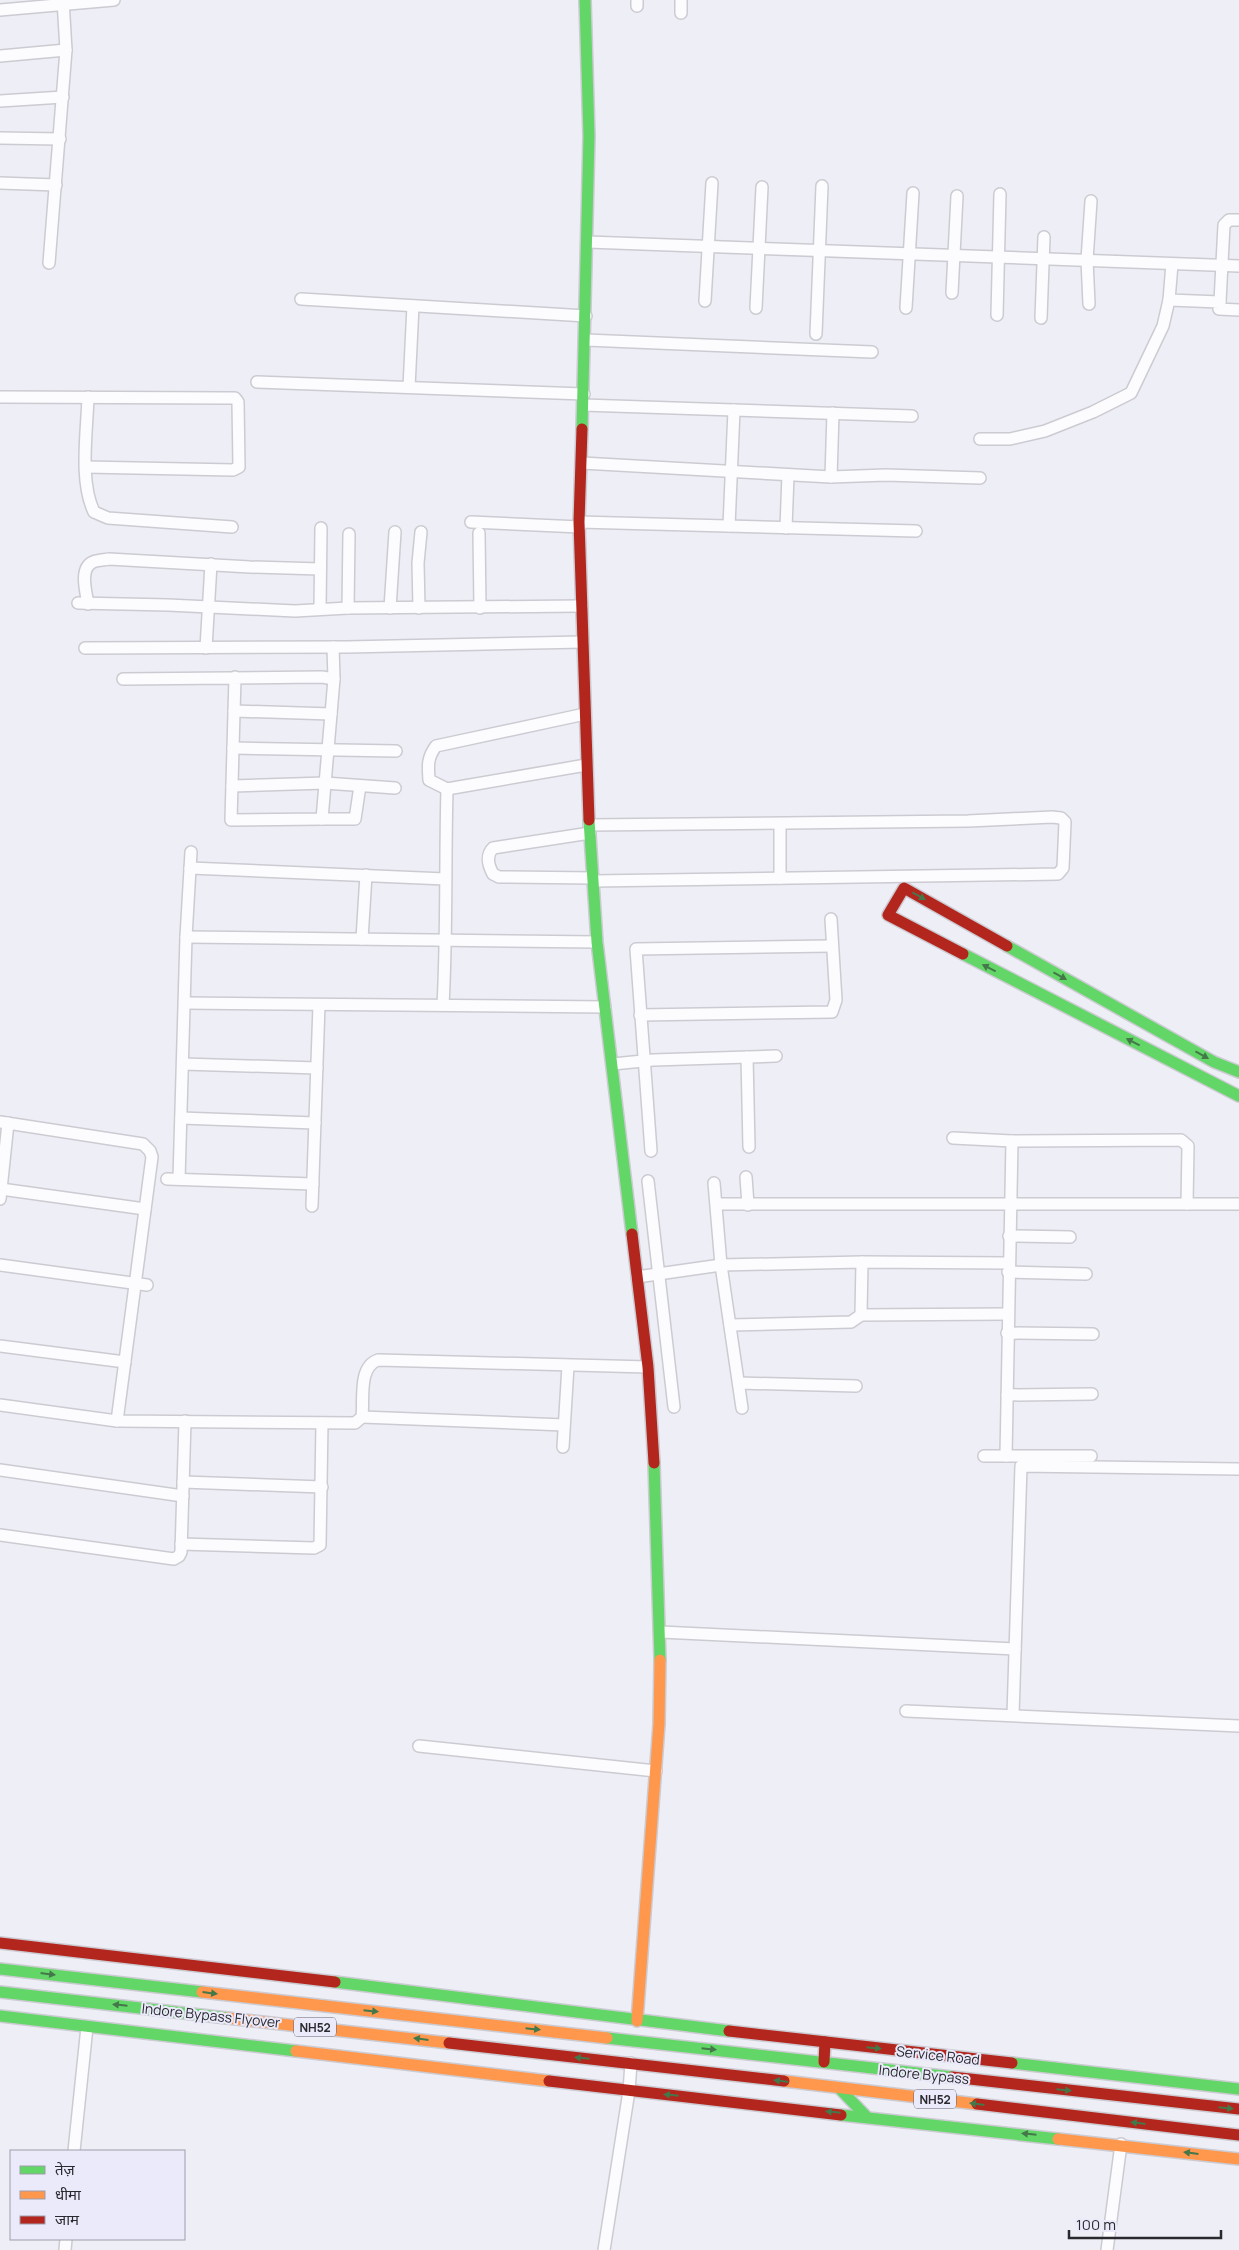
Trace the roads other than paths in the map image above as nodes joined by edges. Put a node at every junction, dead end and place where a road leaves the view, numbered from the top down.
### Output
1 (114, 0) edge
2 (585, 0) edge
3 (681, 0) edge
4 (64, 2) edge
5 (0, 10) edge
6 (681, 13) dead end
7 (66, 50) junction
8 (0, 56) edge
9 (63, 98) junction
10 (0, 101) edge
11 (0, 138) edge
12 (60, 138) junction
13 (0, 183) edge
14 (712, 183) dead end
15 (56, 185) junction
16 (822, 186) dead end
17 (762, 187) dead end
18 (913, 193) dead end
19 (1000, 194) dead end
20 (957, 196) dead end
21 (1091, 201) dead end
22 (1239, 220) edge
23 (1044, 237) dead end
24 (588, 242) junction
25 (708, 247) junction
26 (758, 248) junction
27 (820, 250) junction
28 (909, 254) junction
29 (954, 256) junction
30 (998, 258) junction
31 (1043, 260) junction
32 (1087, 260) junction
33 (49, 263) dead end
34 (1172, 264) junction
35 (1221, 265) junction
36 (1239, 266) edge
37 (952, 293) dead end
38 (301, 299) dead end
39 (1169, 300) junction
40 (705, 301) dead end
41 (1220, 302) junction
42 (1089, 304) dead end
43 (413, 306) junction
44 (756, 308) dead end
45 (906, 308) dead end
46 (1239, 310) edge
47 (997, 315) dead end
48 (586, 316) junction
49 (1041, 318) dead end
50 (816, 334) dead end
51 (586, 340) junction
52 (872, 352) dead end
53 (257, 382) dead end
54 (409, 387) junction
55 (0, 397) edge
56 (88, 397) junction
57 (584, 400) junction
58 (734, 410) junction
59 (833, 413) junction
60 (912, 416) dead end
61 (980, 439) dead end
62 (582, 463) junction
63 (86, 467) junction
64 (731, 472) junction
65 (788, 475) junction
66 (831, 477) junction
67 (980, 478) dead end
68 (471, 522) dead end
69 (579, 524) junction
70 (232, 526) dead end
71 (729, 526) junction
72 (321, 528) dead end
73 (786, 528) junction
74 (916, 531) dead end
75 (395, 532) dead end
76 (421, 532) dead end
77 (478, 533) dead end
78 (349, 534) dead end
79 (211, 564) junction
80 (320, 569) junction
81 (582, 606) junction
82 (207, 607) junction
83 (348, 608) junction
84 (390, 608) junction
85 (419, 608) junction
86 (480, 608) junction
87 (320, 609) junction
88 (583, 642) junction
89 (333, 647) junction
90 (85, 648) dead end
91 (206, 648) junction
92 (236, 677) junction
93 (123, 678) dead end
94 (334, 679) junction
95 (234, 711) junction
96 (331, 714) junction
97 (585, 714) junction
98 (233, 748) junction
99 (328, 749) junction
100 (396, 751) dead end
101 (586, 765) junction
102 (325, 783) junction
103 (232, 786) junction
104 (360, 786) junction
105 (395, 788) dead end
106 (447, 789) junction
107 (322, 819) junction
108 (780, 824) junction
109 (589, 829) junction
110 (191, 852) dead end
111 (190, 868) junction
112 (366, 875) junction
113 (780, 878) junction
114 (445, 879) junction
115 (593, 879) junction
116 (831, 919) dead end
117 (186, 937) junction
118 (362, 939) junction
119 (446, 940) junction
120 (597, 942) junction
121 (831, 946) junction
122 (185, 1003) junction
123 (319, 1005) junction
124 (443, 1005) junction
125 (605, 1007) junction
126 (640, 1015) junction
127 (776, 1056) dead end
128 (747, 1057) junction
129 (644, 1061) junction
130 (183, 1064) junction
131 (613, 1064) junction
132 (316, 1068) junction
133 (1239, 1072) edge
134 (1239, 1096) edge
135 (182, 1118) junction
136 (4, 1123) edge
137 (315, 1123) junction
138 (953, 1138) dead end
139 (1012, 1140) junction
140 (749, 1147) dead end
141 (651, 1151) dead end
142 (746, 1177) dead end
143 (166, 1179) dead end
144 (179, 1180) junction
145 (648, 1180) dead end
146 (714, 1183) dead end
147 (312, 1184) junction
148 (0, 1194) edge
149 (1010, 1203) junction
150 (717, 1204) junction
151 (1187, 1204) junction
152 (1239, 1204) edge
153 (748, 1205) junction
154 (312, 1206) dead end
155 (145, 1209) junction
156 (1009, 1236) junction
157 (1070, 1237) dead end
158 (862, 1262) junction
159 (0, 1265) edge
160 (721, 1265) junction
161 (1008, 1267) junction
162 (660, 1274) junction
163 (1086, 1274) dead end
164 (637, 1277) junction
165 (141, 1284) junction
166 (1008, 1314) junction
167 (861, 1315) junction
168 (730, 1325) junction
169 (1007, 1332) junction
170 (1092, 1334) dead end
171 (0, 1346) edge
172 (125, 1362) junction
173 (568, 1366) junction
174 (648, 1368) junction
175 (739, 1383) junction
176 (856, 1386) dead end
177 (1092, 1394) dead end
178 (1006, 1395) junction
179 (0, 1405) edge
180 (674, 1407) dead end
181 (742, 1408) dead end
182 (362, 1417) junction
183 (117, 1420) junction
184 (185, 1421) junction
185 (322, 1423) junction
186 (564, 1426) junction
187 (563, 1447) dead end
188 (984, 1456) dead end
189 (1006, 1456) junction
190 (1091, 1456) dead end
191 (1239, 1469) edge
192 (0, 1470) edge
193 (183, 1482) junction
194 (322, 1487) junction
195 (183, 1496) junction
196 (0, 1535) edge
197 (182, 1544) junction
198 (661, 1632) junction
199 (1015, 1650) junction
200 (906, 1711) dead end
201 (1013, 1715) junction
202 (1239, 1726) edge
203 (419, 1746) dead end
204 (656, 1771) junction
205 (0, 1943) edge
206 (0, 1969) edge
207 (0, 1992) edge
208 (0, 2016) edge
209 (637, 2020) junction
210 (87, 2027) junction
211 (608, 2038) joint
212 (825, 2042) junction
213 (824, 2062) junction
214 (631, 2063) junction
215 (839, 2088) junction
216 (1239, 2089) edge
217 (629, 2091) junction
218 (1239, 2109) edge
219 (865, 2116) junction
220 (1239, 2136) edge
221 (1122, 2144) junction
222 (74, 2150) edge
223 (1239, 2159) edge
224 (604, 2250) edge
225 (1107, 2250) edge

1 - 4 street
2 - 24 main road
3 - 6 street
4 - 5 street
4 - 7 street
7 - 8 street
7 - 9 street
9 - 10 street
9 - 12 street
11 - 12 street
12 - 15 street
13 - 15 street
14 - 25 street
15 - 33 street
16 - 27 street
17 - 26 street
18 - 28 street
19 - 30 street
20 - 29 street
21 - 32 street
22 - 35 street
23 - 31 street
24 - 25 street
24 - 48 main road
25 - 26 street
25 - 40 street
26 - 27 street
26 - 44 street
27 - 28 street
27 - 50 street
28 - 29 street
28 - 45 street
29 - 30 street
29 - 37 street
30 - 31 street
30 - 47 street
31 - 32 street
31 - 49 street
32 - 34 street
32 - 42 street
34 - 35 street
34 - 39 street
35 - 36 street
35 - 41 street
38 - 43 street
39 - 41 street
39 - 61 street
41 - 46 street
43 - 48 street
43 - 54 street
48 - 51 main road
51 - 52 street
51 - 57 main road
53 - 54 street
54 - 57 street
55 - 56 street
56 - 63 street
56 - 63 street
57 - 58 street
57 - 62 main road
58 - 59 street
58 - 64 street
59 - 60 street
59 - 66 street
62 - 64 street
62 - 69 main road
63 - 70 street
64 - 65 street
64 - 71 street
65 - 66 street
65 - 73 street
66 - 67 street
68 - 69 street
69 - 71 street
69 - 81 main road
71 - 73 street
72 - 80 street
73 - 74 street
75 - 84 street
76 - 85 street
77 - 86 street
78 - 83 street
79 - 80 street
79 - 82 street
79 - 82 street
80 - 87 street
81 - 86 street
81 - 88 main road
82 - 87 street
82 - 91 street
83 - 84 street
83 - 87 street
84 - 85 street
85 - 86 street
88 - 89 street
88 - 97 main road
89 - 91 street
89 - 94 street
90 - 91 street
92 - 93 street
92 - 94 street
92 - 95 street
94 - 96 street
95 - 96 street
95 - 98 street
96 - 99 street
97 - 101 main road
97 - 106 street
98 - 99 street
98 - 103 street
99 - 100 street
99 - 102 street
101 - 106 street
101 - 109 main road
102 - 103 street
102 - 104 street
102 - 107 street
103 - 107 street
104 - 105 street
104 - 107 street
106 - 114 street
108 - 109 street
108 - 113 street
108 - 113 street
109 - 115 main road
109 - 115 street
110 - 111 street
111 - 112 street
111 - 117 street
112 - 114 street
112 - 118 street
113 - 115 street
114 - 119 street
115 - 120 main road
116 - 121 street
117 - 118 street
117 - 122 street
118 - 119 street
119 - 120 street
119 - 124 street
120 - 125 main road
121 - 126 street
121 - 126 street
122 - 123 street
122 - 130 street
123 - 124 street
123 - 132 street
124 - 125 street
125 - 131 main road
126 - 129 street
127 - 128 street
128 - 129 street
128 - 140 street
129 - 131 street
129 - 141 street
130 - 132 street
130 - 135 street
131 - 164 main road
132 - 137 street
134 -> 133 main road
135 - 137 street
135 - 144 street
136 - 148 street
136 - 155 street
137 - 147 street
138 - 139 street
139 - 149 street
139 - 151 street
142 - 153 street
143 - 144 street
144 - 147 street
145 - 162 street
146 - 150 street
147 - 154 street
148 - 155 street
149 - 151 street
149 - 153 street
149 - 156 street
150 - 153 street
150 - 160 street
151 - 152 street
155 - 165 street
156 - 157 street
156 - 161 street
158 - 160 street
158 - 161 street
158 - 167 street
159 - 165 street
160 - 162 street
160 - 168 street
161 - 163 street
161 - 166 street
162 - 164 street
162 - 180 street
164 - 174 main road
165 - 172 street
166 - 167 street
166 - 169 street
167 - 168 street
168 - 175 street
169 - 170 street
169 - 178 street
171 - 172 street
172 - 183 street
173 - 174 street
173 - 182 street
173 - 186 street
174 - 198 main road
175 - 176 street
175 - 181 street
177 - 178 street
178 - 189 street
179 - 183 street
182 - 185 street
182 - 186 street
183 - 184 street
184 - 185 street
184 - 193 street
185 - 194 street
186 - 187 street
188 - 189 street
189 - 190 street
191 - 199 street
192 - 195 street
193 - 194 street
193 - 195 street
194 - 197 street
195 - 197 street
196 - 197 street
198 - 199 street
198 - 204 main road
199 - 201 street
200 - 201 street
201 - 202 street
203 - 204 street
204 - 209 main road
205 - 209 main road, Service Road
206 -> 211 main road, Indore Bypass Flyover / NH52
214 -> 207 main road, Indore Bypass Flyover / NH52
208 - 210 main road
209 - 212 main road, Service Road
210 - 217 main road
210 - 222 street
211 -> 213 main road, Indore Bypass / NH52
212 - 213 main road
212 -> 216 main road, Service Road
213 -> 218 main road, Indore Bypass / NH52
215 -> 214 main road, Indore Bypass / NH52
214 - 217 street
215 - 219 main road
220 -> 215 main road, Indore Bypass / NH52
219 -> 217 main road
217 - 224 street
221 -> 219 main road
223 -> 221 main road
221 - 225 street

